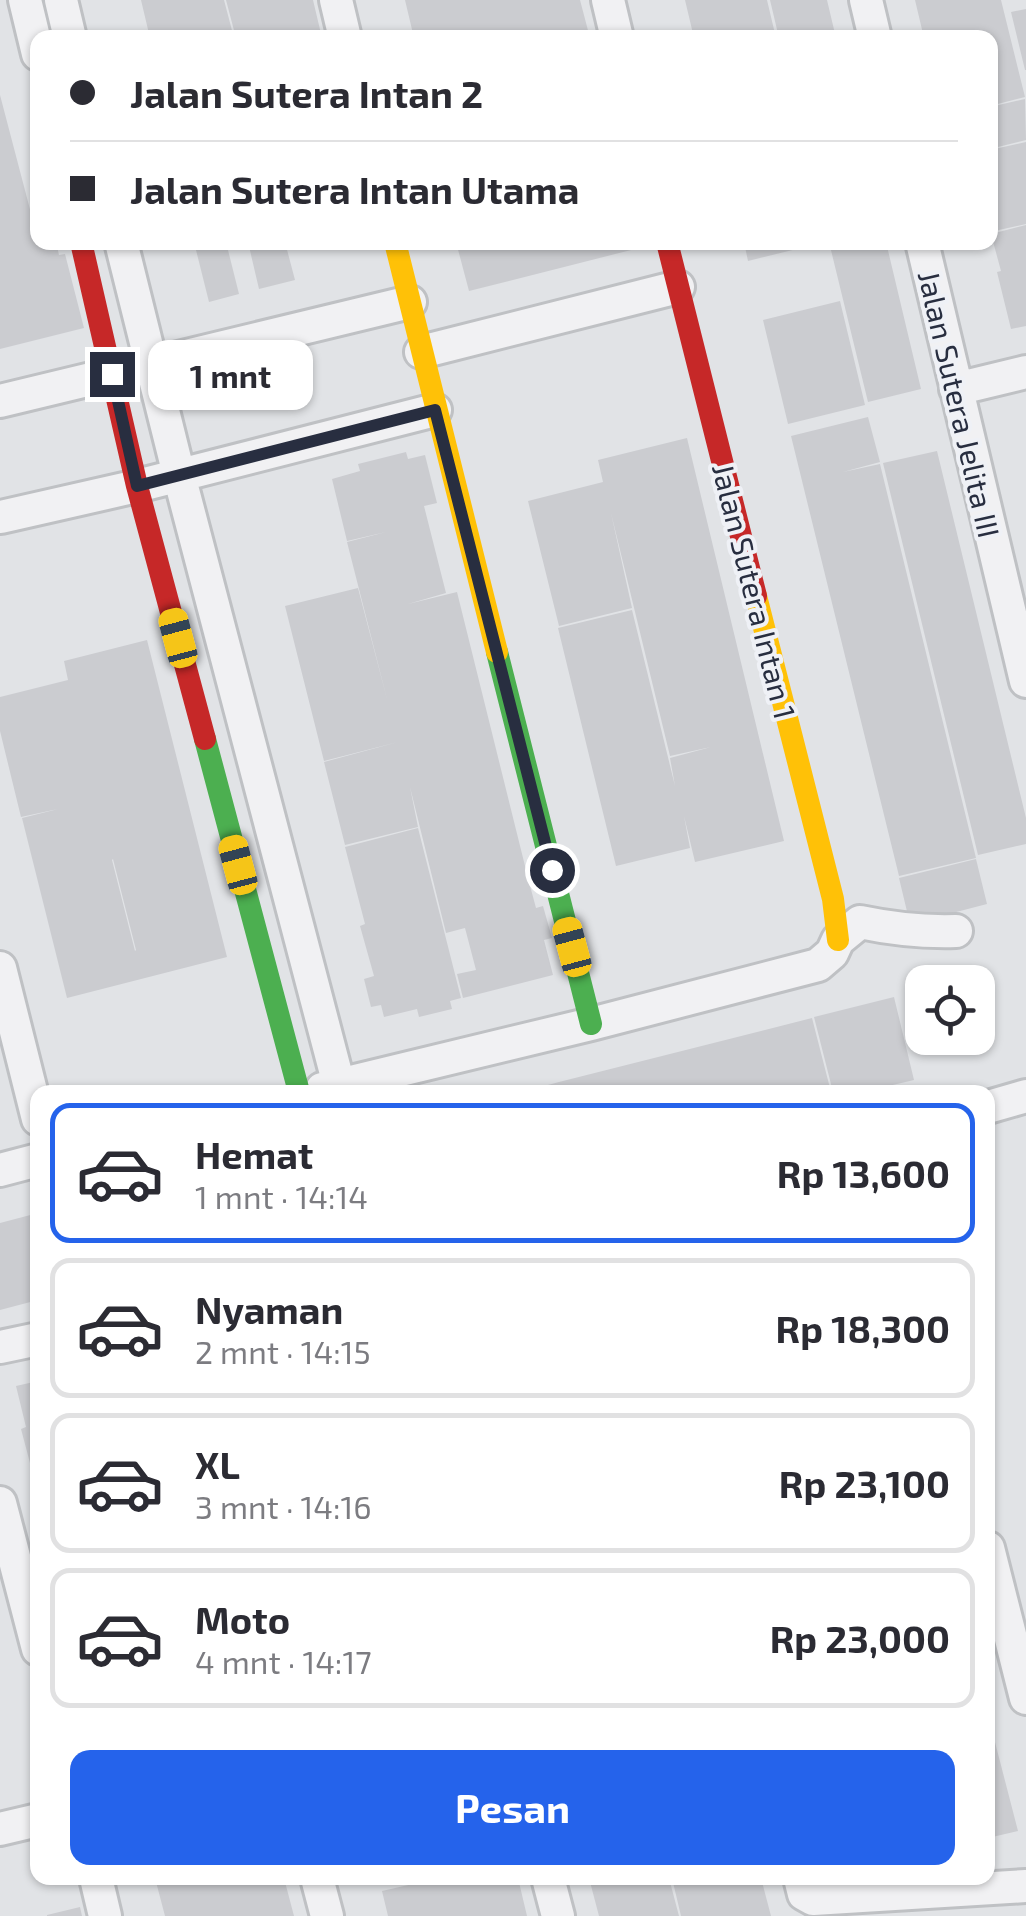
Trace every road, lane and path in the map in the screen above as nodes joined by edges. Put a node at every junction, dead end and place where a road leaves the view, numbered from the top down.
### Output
1 (25, 0) edge
2 (60, 0) edge
3 (336, 0) edge
4 (608, 0) edge
5 (866, 0) edge
6 (32, 30) edge
7 (68, 30) edge
8 (344, 30) edge
9 (615, 30) edge
10 (873, 30) edge
11 (83, 250) edge
12 (123, 250) edge
13 (397, 250) edge
14 (669, 250) edge
15 (924, 250) edge
16 (678, 287) junction
17 (410, 302) junction
18 (421, 352) junction
19 (152, 364) junction
20 (1026, 372) edge
21 (112, 374) junction
22 (956, 389) junction
23 (0, 401) edge
24 (435, 410) junction
25 (179, 474) junction
26 (137, 486) junction
27 (1, 517) edge
28 (1026, 681) edge
29 (956, 931) dead end
30 (838, 940) junction
31 (0, 968) edge
32 (592, 1024) junction
33 (297, 1085) edge
34 (322, 1085) edge
35 (340, 1085) edge
36 (30, 1087) edge
37 (1026, 1096) edge
38 (995, 1104) edge
39 (30, 1162) edge
40 (0, 1170) edge
41 (30, 1341) edge
42 (0, 1348) edge
43 (0, 1504) edge
44 (995, 1576) edge
45 (30, 1619) edge
46 (1026, 1698) edge
47 (30, 1820) edge
48 (1, 1822) edge
49 (98, 1885) edge
50 (320, 1885) edge
51 (550, 1885) edge
52 (801, 1885) edge
53 (1026, 1886) edge
54 (105, 1916) edge
55 (328, 1916) edge
56 (558, 1916) edge

1 - 6 street
2 - 7 street
3 - 8 street
4 - 9 street
5 - 10 street
11 - 21 street
12 - 19 street
13 - 17 street
14 - 16 street, Jalan Sutera Intan 1
15 - 22 street, Jalan Sutera Jelita III
16 - 18 street
16 - 30 street, Jalan Sutera Intan 1
17 - 18 street
17 - 19 street
18 - 24 street
19 - 21 street
19 - 25 street
20 - 22 street
21 - 23 street
21 - 26 street
22 - 28 street, Jalan Sutera Jelita III
24 - 25 street
24 - 32 street
25 - 26 street
25 - 34 street
26 - 27 street
26 - 33 street
29 - 30 street
30 - 32 street
31 - 36 street
32 - 35 street
37 - 38 street
39 - 40 street
41 - 42 street
43 - 45 street
44 - 46 street
47 - 48 street
49 - 54 street
50 - 55 street
51 - 56 street
52 - 53 street

